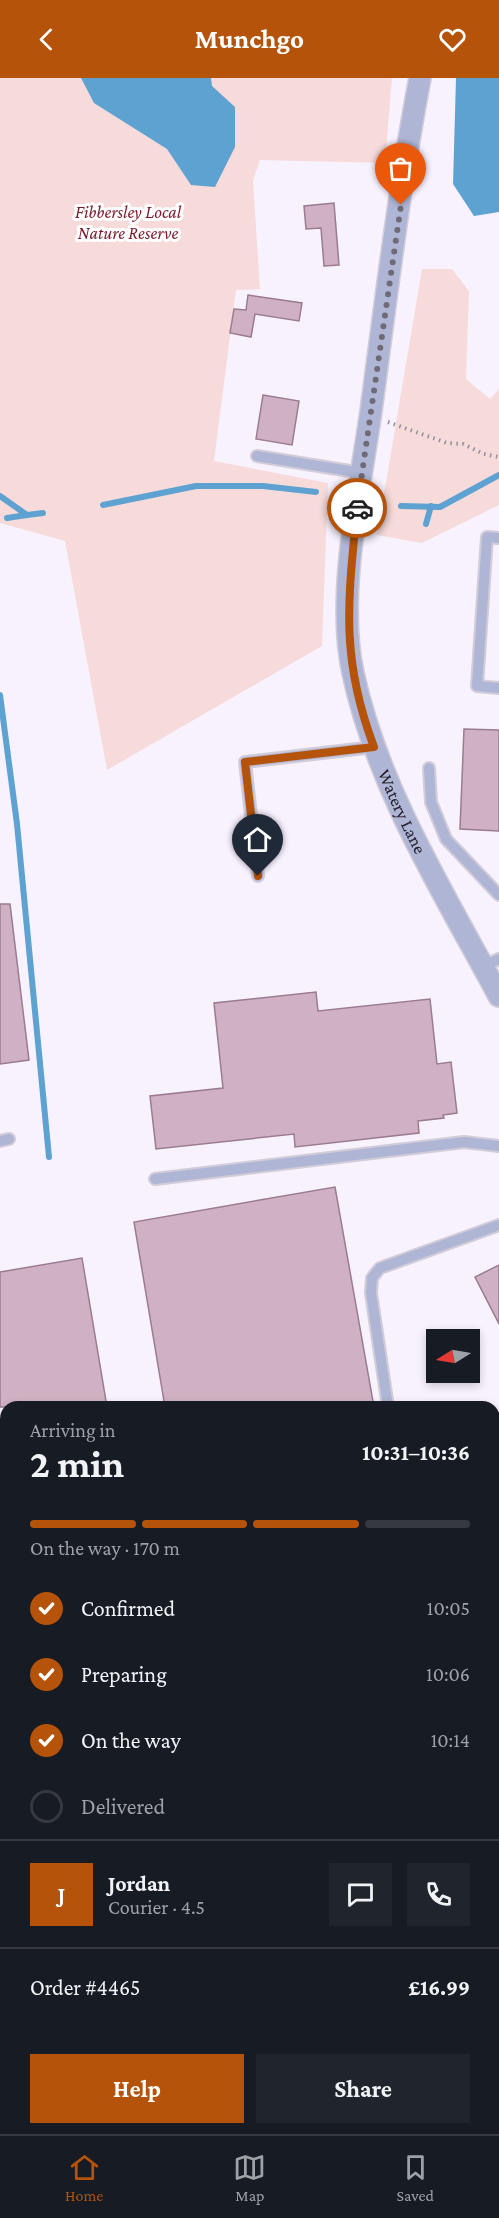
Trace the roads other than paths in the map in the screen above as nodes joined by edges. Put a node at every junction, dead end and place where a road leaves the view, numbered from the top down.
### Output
1 (420, 78) edge
2 (257, 456) dead end
3 (362, 474) junction
4 (499, 538) edge
5 (499, 688) edge
6 (374, 747) junction
7 (429, 768) dead end
8 (258, 876) dead end
9 (499, 895) edge
10 (491, 963) edge
11 (499, 996) edge
12 (499, 1146) edge
13 (155, 1179) dead end
14 (499, 1225) edge
15 (387, 1401) edge

1 - 3 street, Watery Lane
2 - 3 lane
3 - 6 street, Watery Lane
4 - 5 lane
6 - 8 lane
6 - 10 street, Watery Lane
7 - 9 lane
10 - 11 street, Watery Lane
12 - 13 lane
14 - 15 lane

